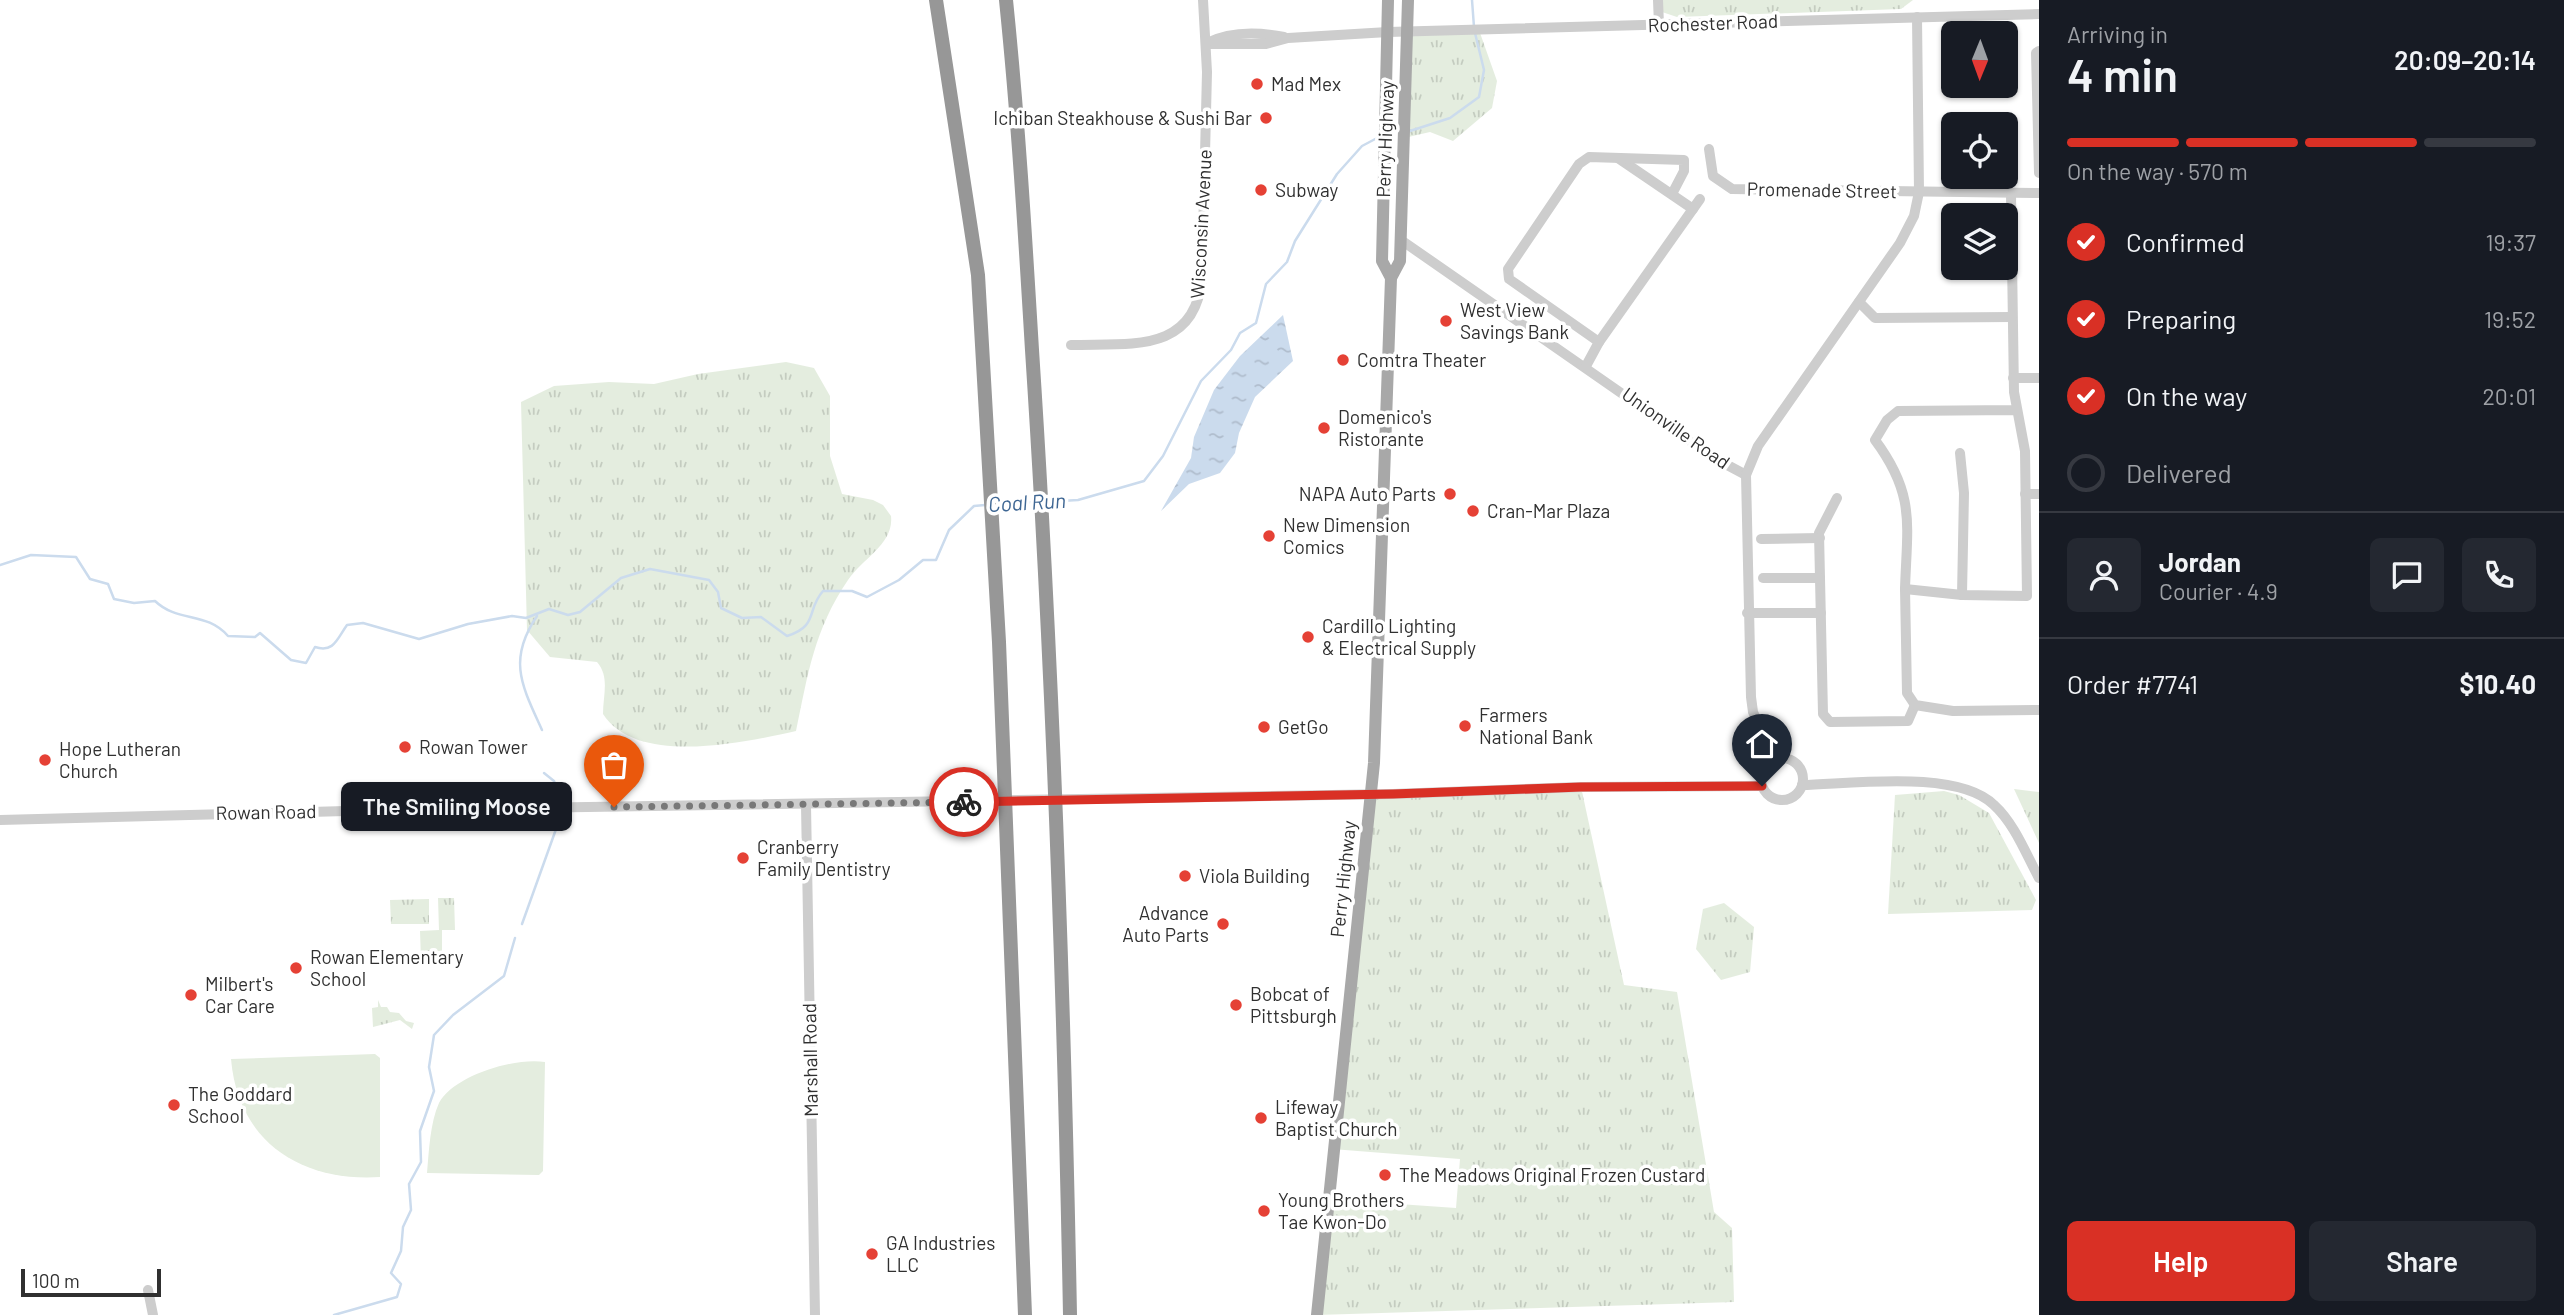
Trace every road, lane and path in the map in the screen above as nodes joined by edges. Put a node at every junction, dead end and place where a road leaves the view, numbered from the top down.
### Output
1 (936, 0) edge
2 (1006, 0) edge
3 (1203, 0) edge
4 (1388, 0) edge
5 (1408, 0) edge
6 (1658, 0) edge
7 (2039, 14) edge
8 (1917, 17) junction
9 (1659, 25) junction
10 (1388, 32) junction
11 (1407, 32) junction
12 (1206, 44) junction
13 (2039, 51) edge
14 (2039, 119) edge
15 (1709, 149) dead end
16 (1617, 158) junction
17 (2039, 173) edge
18 (1919, 192) junction
19 (2039, 193) edge
20 (1672, 194) junction
21 (2011, 194) junction
22 (1700, 199) dead end
23 (1693, 209) junction
24 (1401, 240) junction
25 (1391, 278) junction
26 (1860, 302) junction
27 (2012, 317) junction
28 (1599, 342) junction
29 (1072, 345) dead end
30 (1586, 366) junction
31 (2013, 378) junction
32 (2039, 378) edge
33 (2015, 410) junction
34 (1960, 453) dead end
35 (1746, 475) junction
36 (2025, 494) junction
37 (2039, 494) edge
38 (1837, 498) dead end
39 (1820, 538) junction
40 (1761, 539) dead end
41 (1763, 578) dead end
42 (1821, 578) junction
43 (1905, 589) junction
44 (1962, 595) junction
45 (2027, 596) junction
46 (2039, 596) edge
47 (1747, 613) junction
48 (1821, 613) junction
49 (1914, 705) junction
50 (2039, 710) edge
51 (1775, 759) junction
52 (1801, 785) junction
53 (1762, 786) junction
54 (1371, 794) junction
55 (806, 805) junction
56 (0, 820) edge
57 (2039, 878) edge
58 (148, 1290) dead end
59 (153, 1315) edge
60 (814, 1315) edge
61 (1023, 1315) edge
62 (1070, 1315) edge
63 (1317, 1315) edge

1 - 61 highway
2 - 62 highway
3 - 12 street, Wisconsin Avenue
4 - 10 main road, Perry Highway
5 - 11 main road, Perry Highway
6 - 9 street
7 - 8 street, Rochester Road
8 - 9 street, Rochester Road
8 - 18 street
9 - 11 street, Rochester Road
10 - 11 street, Rochester Road
10 - 12 street
10 - 25 main road, Perry Highway
11 - 24 main road, Perry Highway
12 - 29 street, Wisconsin Avenue
13 - 14 street
14 - 17 street
15 - 18 street, Promenade Street
16 - 20 street
16 - 20 street
16 - 28 street
18 - 21 street, Promenade Street
18 - 26 street
19 - 21 street, Promenade Street
20 - 23 street
21 - 27 street
22 - 23 street
23 - 28 street
24 - 25 main road, Perry Highway
24 - 30 street, Unionville Road
25 - 54 main road, Perry Highway
26 - 27 street
26 - 35 street
27 - 31 street
28 - 30 street
30 - 35 street, Unionville Road
31 - 32 street
31 - 33 street
33 - 36 street
33 - 43 street
34 - 44 street
35 - 47 street, Unionville Road
36 - 37 street
36 - 45 street
38 - 39 street
39 - 40 street
39 - 42 street
41 - 42 street
42 - 48 street
43 - 44 street
43 - 49 street
44 - 45 street
45 - 46 street
47 - 48 street
47 - 51 street, Unionville Road
48 - 49 street
49 - 50 street
51 - 52 street
51 - 53 street
52 - 53 street
52 - 57 street
53 - 54 street, Rowan Road
54 - 55 street, Rowan Road
54 - 63 main road, Perry Highway
55 - 56 street, Rowan Road
55 - 60 street, Marshall Road
58 - 59 street

